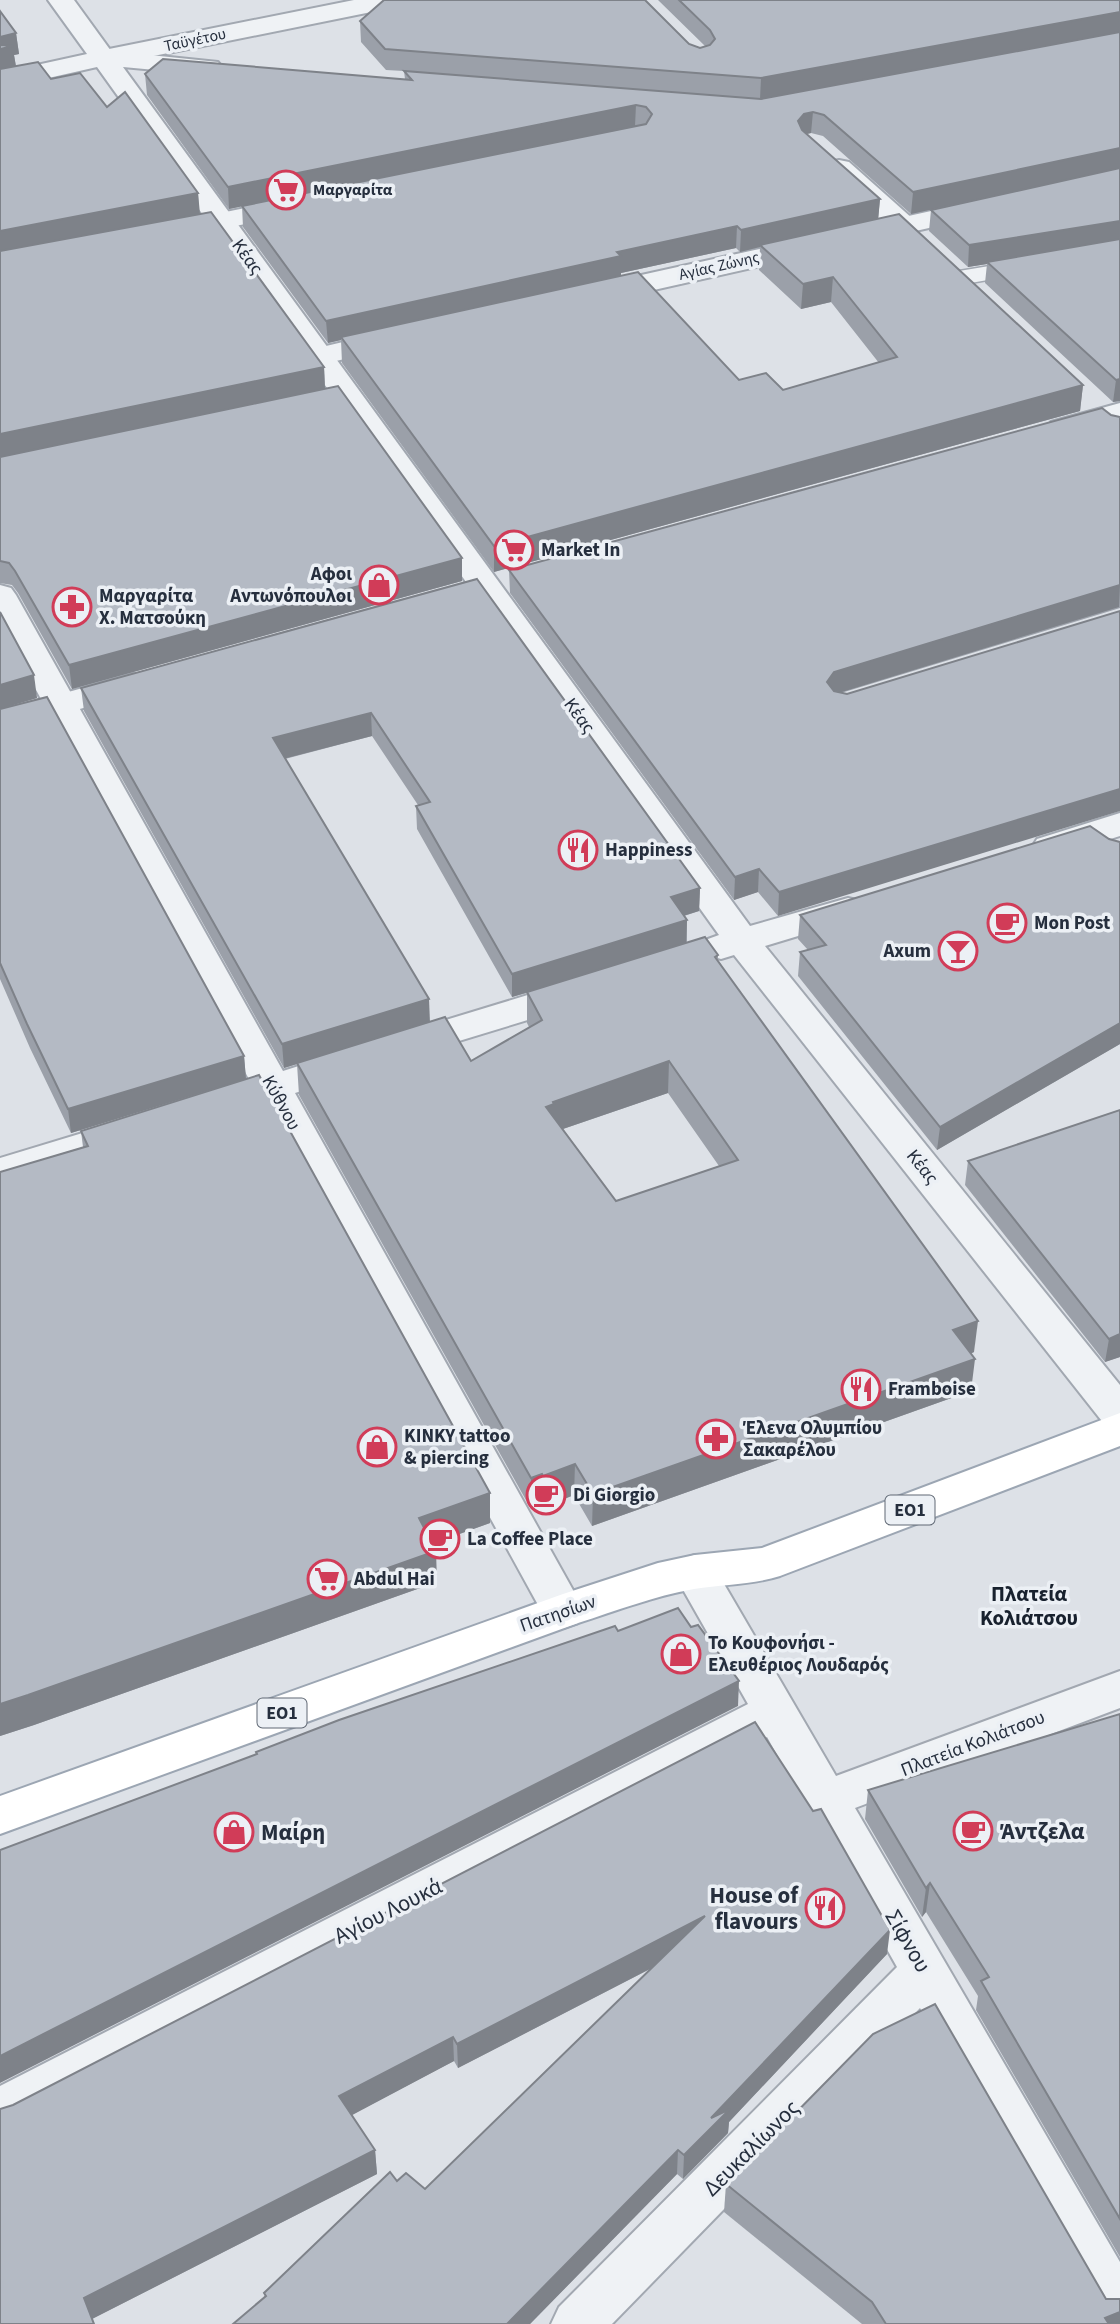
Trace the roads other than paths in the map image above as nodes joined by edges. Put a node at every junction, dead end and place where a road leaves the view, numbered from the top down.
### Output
1 (61, 0) edge
2 (391, 0) edge
3 (104, 58) junction
4 (239, 69) edge
5 (0, 81) edge
6 (822, 153) edge
7 (315, 202) edge
8 (1011, 202) edge
9 (208, 224) junction
10 (903, 225) junction
11 (1054, 262) edge
12 (943, 263) junction
13 (567, 300) edge
14 (987, 304) edge
15 (420, 334) edge
16 (319, 356) junction
17 (1083, 394) dead end
18 (1115, 419) edge
19 (1039, 435) edge
20 (0, 595) edge
21 (167, 675) edge
22 (61, 704) junction
23 (0, 721) edge
24 (1106, 828) edge
25 (1120, 854) edge
26 (1023, 856) edge
27 (883, 898) edge
28 (742, 941) junction
29 (690, 957) edge
30 (612, 981) edge
31 (273, 1087) junction
32 (0, 1172) edge
33 (1120, 1415) edge
34 (1120, 1429) edge
35 (695, 1572) junction
36 (563, 1611) junction
37 (1120, 1689) edge
38 (776, 1711) junction
39 (826, 1799) junction
40 (0, 1815) edge
41 (925, 1971) junction
42 (0, 2111) edge
43 (1120, 2309) edge
44 (577, 2324) edge

1 - 3 street, Κέας
2 - 3 street, Ταϋγέτου
3 - 4 street
3 - 5 street, Ταϋγέτου
3 - 9 street, Κέας
6 - 10 street
7 - 9 street
8 - 10 street, Αγίας Ζώνης
9 - 16 street, Κέας
10 - 12 street
10 - 13 street, Αγίας Ζώνης
11 - 12 lane
12 - 14 street
15 - 16 street
16 - 28 street, Κέας
17 - 18 street
18 - 19 street
20 - 22 street, Κύθνου
21 - 22 street
22 - 23 street
22 - 31 street, Κύθνου
24 - 25 street
24 - 26 street
27 - 28 street
28 - 29 street
28 - 33 street, Κέας
30 - 31 street
31 - 32 street
31 - 36 street, Κύθνου
34 - 35 main road, Πατησίων / ΕΟ1
35 - 36 main road, Πατησίων / ΕΟ1
35 - 38 street, Σίφνου
36 - 40 main road, Πατησίων / ΕΟ1
37 - 39 street, Πλατεία Κολιάτσου
38 - 39 street, Σίφνου
38 - 42 street, Αγίου Λουκά
39 - 41 street, Σίφνου
41 - 43 street, Σίφνου
41 - 44 street, Δευκαλίωνος

